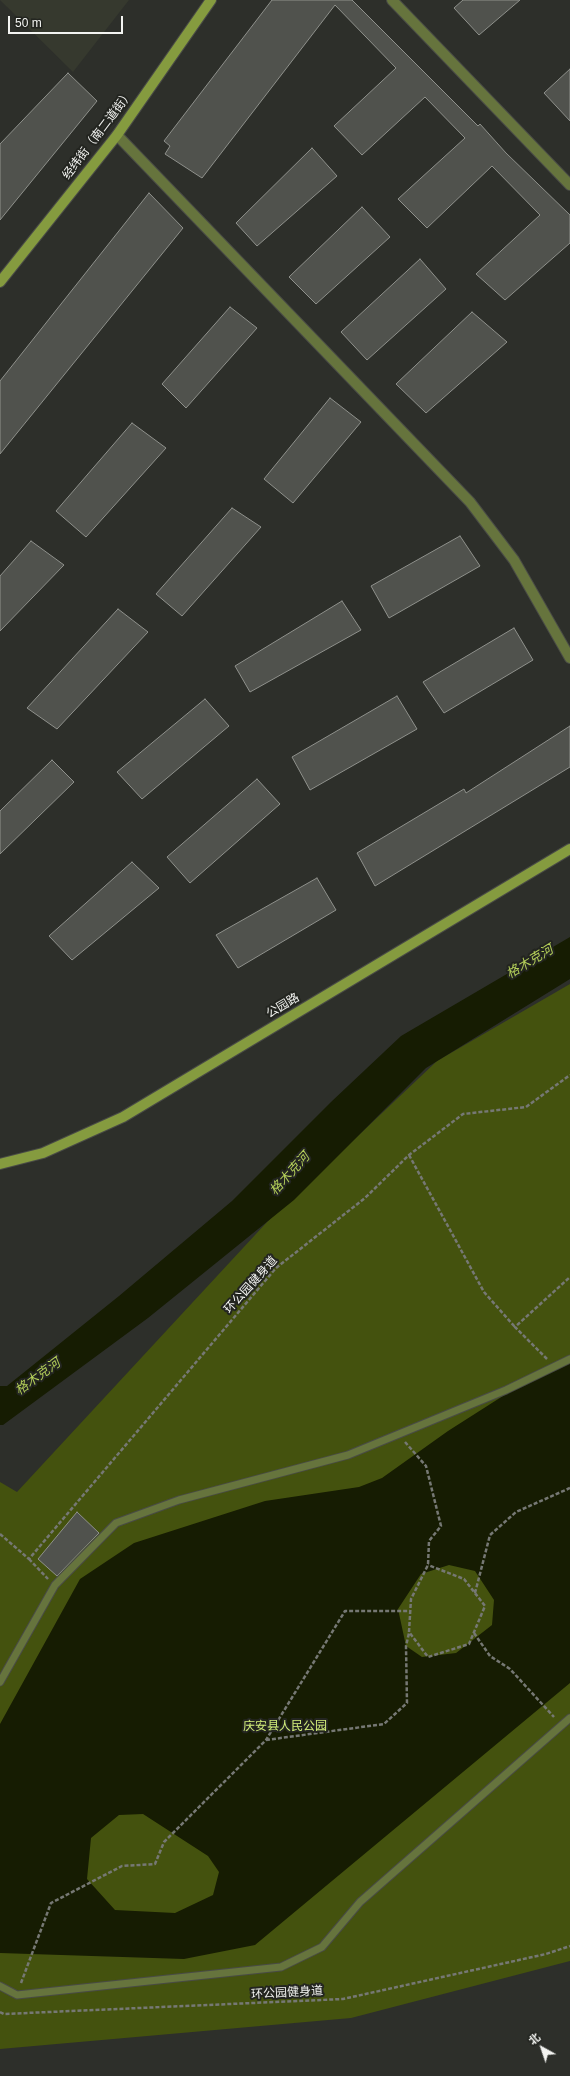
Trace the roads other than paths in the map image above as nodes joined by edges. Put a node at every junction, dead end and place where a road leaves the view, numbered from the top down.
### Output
1 (211, 0) edge
2 (392, 0) edge
3 (117, 135) junction
4 (570, 185) edge
5 (0, 282) edge
6 (570, 658) edge
7 (570, 849) edge
8 (0, 1164) edge
9 (570, 1359) edge
10 (0, 1682) edge
11 (570, 1718) edge
12 (0, 1986) edge

1 - 3 street, 经纬街（南二道街）
2 - 4 street
3 - 5 street, 经纬街（南二道街）
3 - 6 street
7 - 8 street, 公园路
9 - 10 lane
11 - 12 lane

